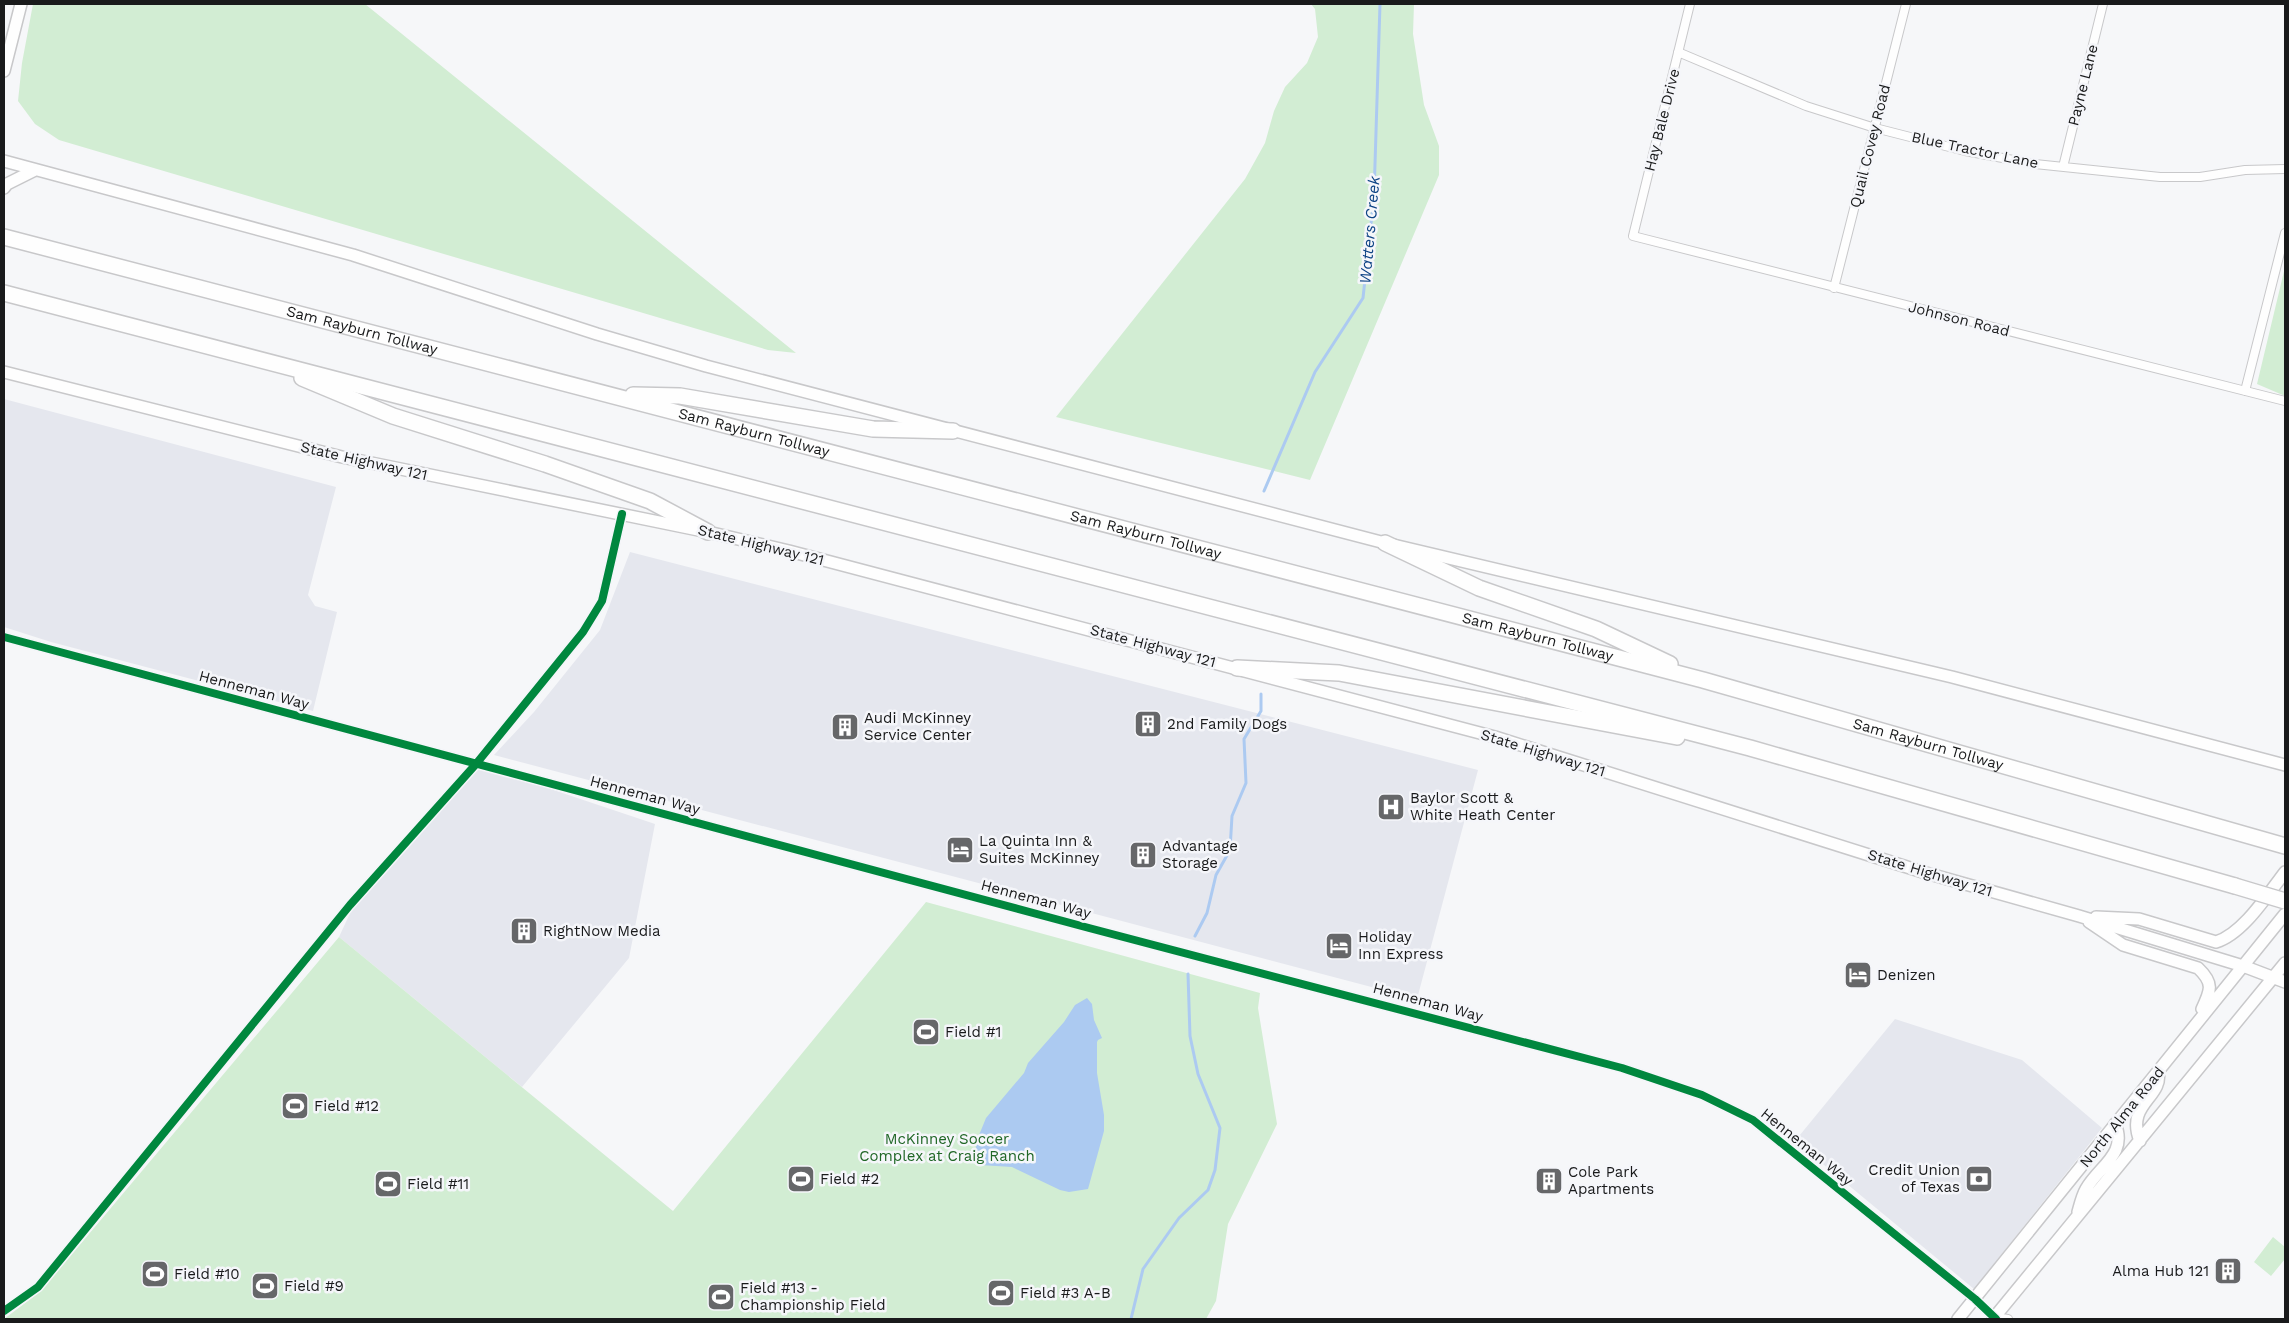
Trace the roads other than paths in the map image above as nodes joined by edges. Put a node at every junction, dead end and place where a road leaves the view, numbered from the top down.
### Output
1 (21, 4) edge
2 (1690, 4) edge
3 (1906, 4) edge
4 (2103, 4) edge
5 (1678, 52) junction
6 (4, 71) edge
7 (1875, 128) junction
8 (4, 161) edge
9 (2063, 167) junction
10 (2285, 169) edge
11 (35, 170) junction
12 (4, 188) edge
13 (2285, 233) edge
14 (1633, 236) joint
15 (8, 238) edge
16 (1834, 288) junction
17 (4, 292) edge
18 (249, 357) junction
19 (4, 372) edge
20 (2245, 391) junction
21 (611, 395) junction
22 (2285, 401) edge
23 (953, 431) junction
24 (622, 514) junction
25 (708, 532) junction
26 (1386, 543) junction
27 (4, 637) edge
28 (1237, 668) junction
29 (1703, 680) junction
30 (1750, 748) junction
31 (476, 764) junction
32 (2285, 765) edge
33 (2279, 844) edge
34 (2285, 872) edge
35 (2285, 901) edge
36 (2285, 914) edge
37 (2079, 916) junction
38 (2285, 963) edge
39 (2243, 966) junction
40 (2273, 978) junction
41 (2285, 982) edge
42 (2194, 1026) junction
43 (2158, 1071) junction
44 (2115, 1124) junction
45 (2140, 1141) junction
46 (2074, 1221) junction
47 (1974, 1299) junction
48 (4, 1311) edge
49 (1995, 1318) edge
50 (1958, 1319) edge
51 (2008, 1319) edge

1 - 6 main road
2 - 5 street, Hay Bale Drive
3 - 7 street, Quail Covey Road
4 - 9 street, Payne Lane
5 - 7 street, Blue Tractor Lane
5 - 14 street, Hay Bale Drive
7 - 9 street, Blue Tractor Lane
7 - 16 street, Quail Covey Road
8 - 11 main road
9 - 10 street, Blue Tractor Lane
11 - 12 main road
11 - 23 main road
13 - 20 street
14 - 16 street, Johnson Road
15 - 21 highway, Sam Rayburn Tollway
16 - 20 street, Johnson Road
17 - 18 highway
18 - 25 highway
18 - 30 highway
19 - 24 main road, State Highway 121
20 - 22 street, Johnson Road
21 - 23 highway
21 - 29 highway, Sam Rayburn Tollway
23 - 26 main road
24 - 25 main road, State Highway 121
24 - 31 street
25 - 28 main road, State Highway 121
26 - 29 highway
26 - 32 main road
27 - 31 street, Henneman Way
28 - 30 highway
28 - 37 main road, State Highway 121
29 - 33 highway, Sam Rayburn Tollway
30 - 35 highway, bridge
31 - 47 street, Henneman Way
31 - 48 street
34 - 37 main road
36 - 39 main road, North Alma Road
37 - 39 main road, State Highway 121
37 - 42 main road
38 - 40 main road, North Alma Road
39 - 40 main road, State Highway 121
39 - 42 main road, North Alma Road
40 - 41 main road, State Highway 121
40 - 45 main road, North Alma Road
42 - 43 main road, North Alma Road
43 - 44 main road, North Alma Road
43 - 45 main road
44 - 46 main road
44 - 47 main road, North Alma Road
45 - 46 main road, North Alma Road
46 - 49 main road, North Alma Road
47 - 49 street, Henneman Way
47 - 50 main road, North Alma Road
49 - 51 street

